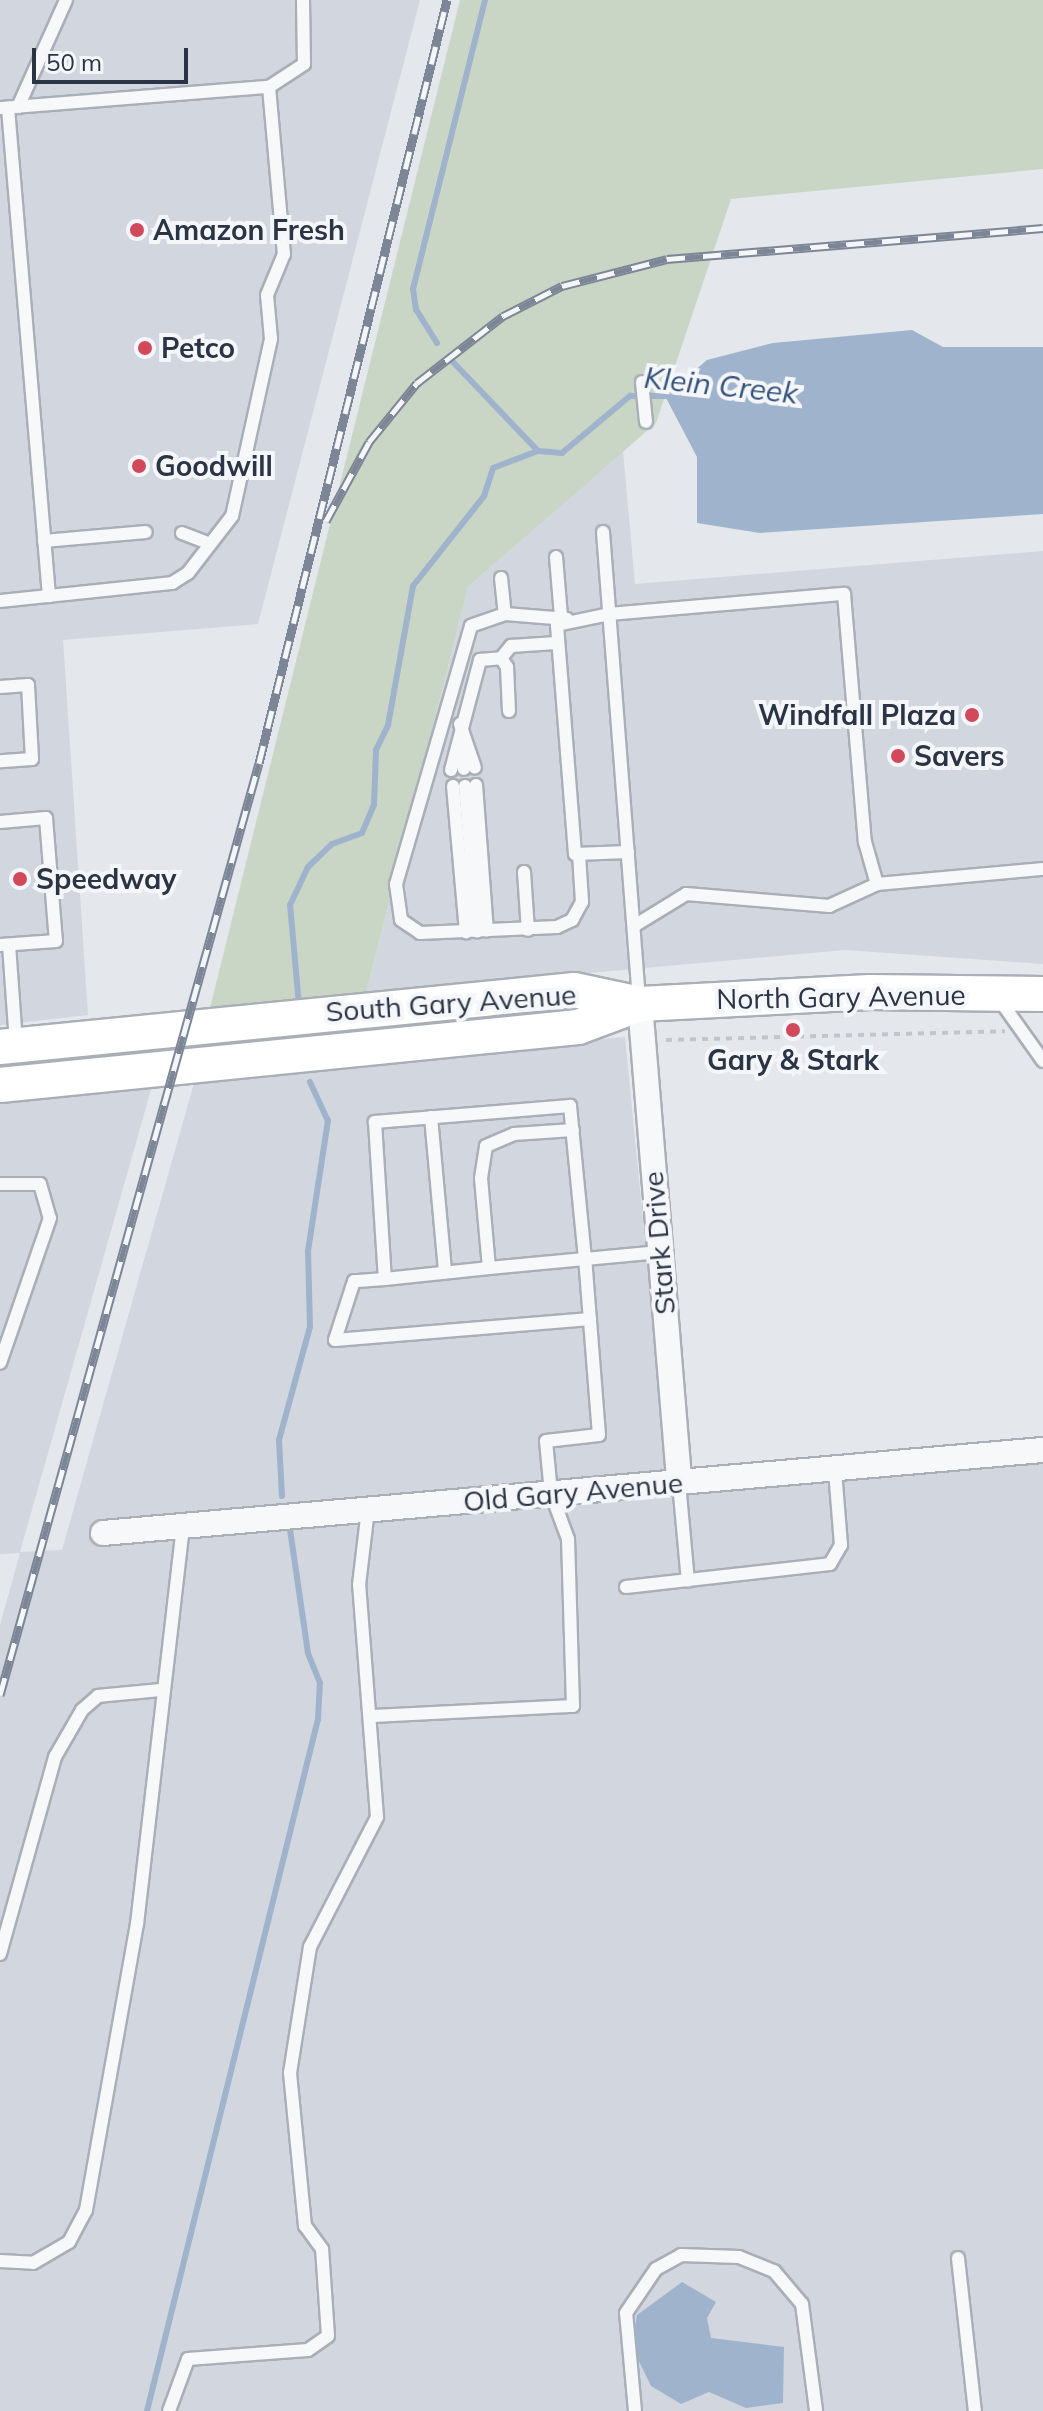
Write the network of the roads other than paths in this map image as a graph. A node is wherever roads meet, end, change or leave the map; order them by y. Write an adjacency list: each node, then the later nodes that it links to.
1 (66, 0): 4 (lane)
2 (303, 0): 3 (lane)
3 (269, 87): 4 (lane); 11 (lane)
4 (9, 108): 10 (lane)
5 (642, 382): 6 (lane)
6 (646, 422)
7 (146, 532): 10 (lane)
8 (603, 532): 17 (lane)
9 (182, 533): 11 (lane)
10 (44, 541): 14 (lane)
11 (210, 544): 14 (lane)
12 (556, 557): 18 (lane)
13 (501, 578): 16 (lane)
14 (49, 596): 15 (lane)
15 (0, 601)
16 (505, 614): 18 (lane); 33 (lane)
17 (609, 614): 18 (lane); 26 (lane); 30 (lane)
18 (564, 618): 19 (lane)
19 (556, 643): 20 (lane); 27 (lane)
20 (501, 658): 22 (lane); 24 (lane)
21 (0, 687): 23 (lane)
22 (509, 711)
23 (0, 761)
24 (463, 769)
25 (0, 822): 34 (lane)
26 (628, 852): 27 (lane); 31 (lane)
27 (577, 854): 32 (lane)
28 (1043, 869): 30 (lane)
29 (524, 872): 32 (lane)
30 (877, 884): 31 (lane)
31 (634, 926): 37 (lane)
32 (533, 929): 33 (lane)
33 (477, 931): 33 (lane)
34 (4, 945): 38 (lane)
35 (994, 994): 36 (street, North Gary Avenue); 37 (street, North Gary Avenue); 39 (lane)
36 (1043, 994)
37 (640, 1004): 38 (street, South Gary Avenue); 40 (street, South Gary Avenue); 44 (street, Stark Drive)
38 (8, 1046)
39 (1043, 1061)
40 (0, 1085)
41 (431, 1117): 42 (lane); 47 (lane); 48 (lane)
42 (573, 1130): 45 (lane); 46 (lane)
43 (0, 1184): 50 (lane)
44 (660, 1252): 45 (lane); 53 (street, Stark Drive)
45 (585, 1259): 46 (lane); 49 (lane)
46 (489, 1268): 47 (lane)
47 (445, 1272): 48 (lane)
48 (385, 1279): 49 (lane)
49 (590, 1319): 54 (lane)
50 (0, 1363)
51 (1043, 1450): 52 (street, Old Gary Avenue)
52 (835, 1470): 53 (street, Old Gary Avenue); 58 (lane)
53 (679, 1483): 54 (street, Old Gary Avenue); 58 (lane)
54 (551, 1493): 55 (street, Old Gary Avenue); 61 (lane)
55 (368, 1509): 56 (street, Old Gary Avenue); 61 (lane)
56 (183, 1526): 57 (street, Old Gary Avenue); 60 (lane)
57 (103, 1533)
58 (688, 1581): 59 (lane)
59 (626, 1587)
60 (160, 1690): 62 (lane); 64 (lane)
61 (374, 1716): 65 (lane)
62 (0, 1954)
63 (958, 2258): 68 (lane)
64 (0, 2261)
65 (169, 2411)
66 (635, 2411): 67 (lane)
67 (816, 2411)
68 (975, 2411)

